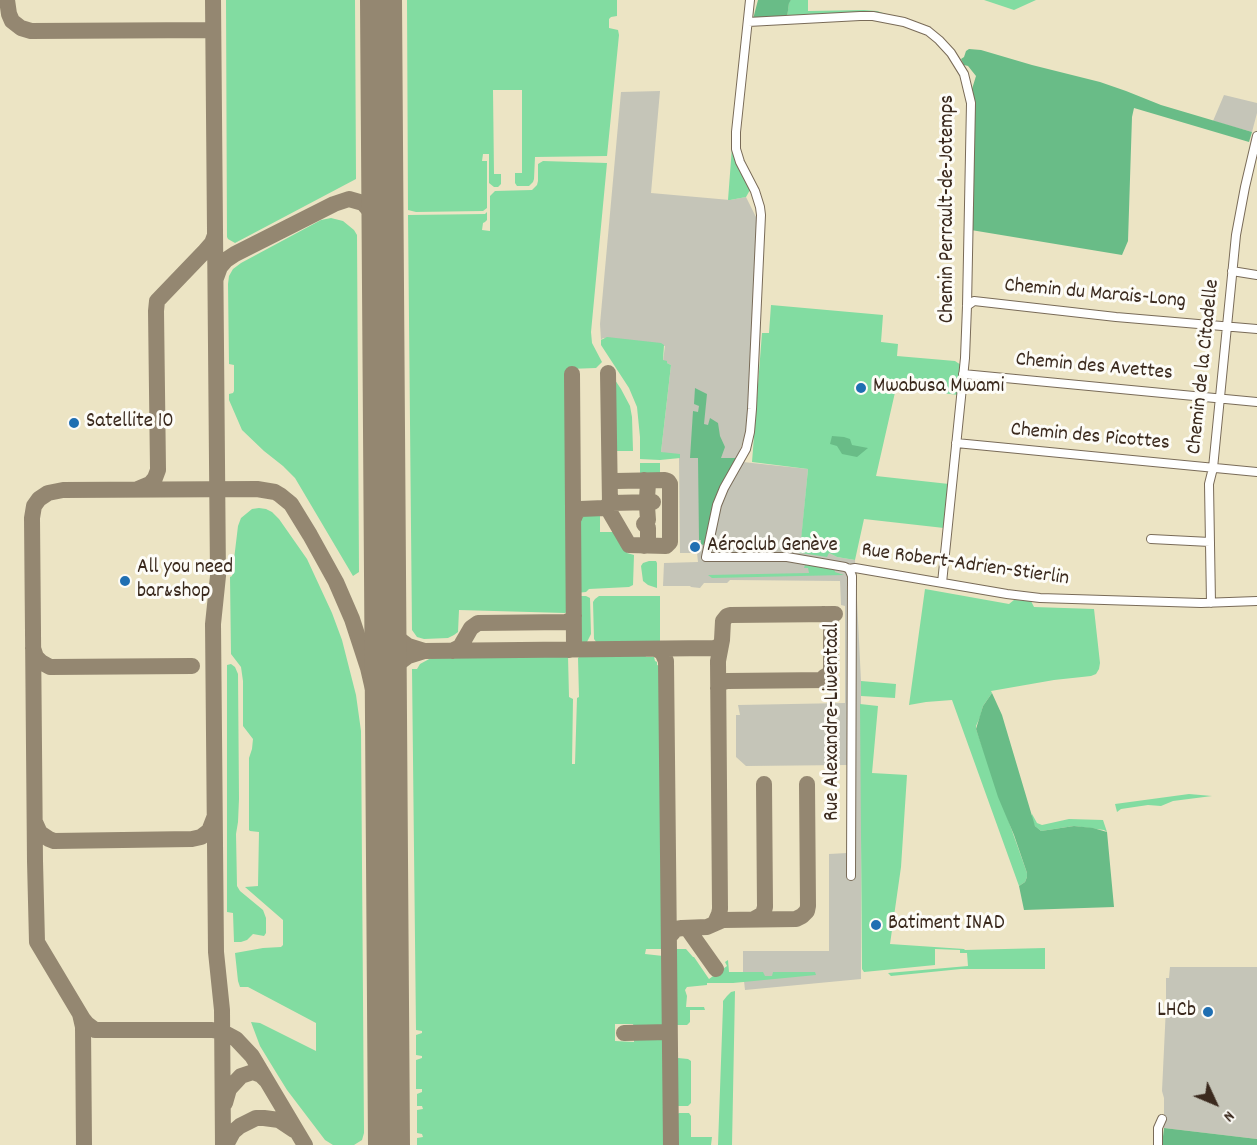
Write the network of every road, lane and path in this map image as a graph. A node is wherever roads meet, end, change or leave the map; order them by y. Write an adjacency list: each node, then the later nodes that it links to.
1 (750, 0): 2 (street)
2 (748, 22): 6 (street, Chemin Perrault-de-Jotemps); 17 (street, Rue Robert-Adrien-Stierlin)
3 (1257, 136): 4 (street, Chemin de la Citadelle)
4 (1232, 271): 5 (street); 7 (street, Chemin de la Citadelle)
5 (1257, 275)
6 (967, 306): 7 (street, Chemin du Marais-Long); 9 (street, Chemin Perrault-de-Jotemps)
7 (1227, 325): 8 (street, Chemin du Marais-Long); 10 (street, Chemin de la Citadelle)
8 (1257, 329)
9 (963, 374): 10 (street, Chemin des Avettes); 12 (street, Chemin Perrault-de-Jotemps)
10 (1220, 398): 11 (street, Chemin des Avettes); 13 (street, Chemin de la Citadelle)
11 (1257, 402)
12 (956, 443): 13 (street, Chemin des Picottes); 18 (street, Chemin Perrault-de-Jotemps)
13 (1213, 468): 14 (street, Chemin des Picottes); 16 (street, Chemin de la Citadelle)
14 (1257, 472)
15 (1151, 539): 16 (street)
16 (1210, 542): 20 (street, Chemin de la Citadelle)
17 (849, 569): 18 (street, Rue Robert-Adrien-Stierlin); 21 (street, Rue Alexandre-Liwentaal)
18 (942, 583): 20 (street, Rue Robert-Adrien-Stierlin)
19 (1257, 601): 20 (street, Rue Robert-Adrien-Stierlin)
20 (1212, 603)
21 (851, 876)
22 (1162, 1119): 23 (street)
23 (1158, 1145)

